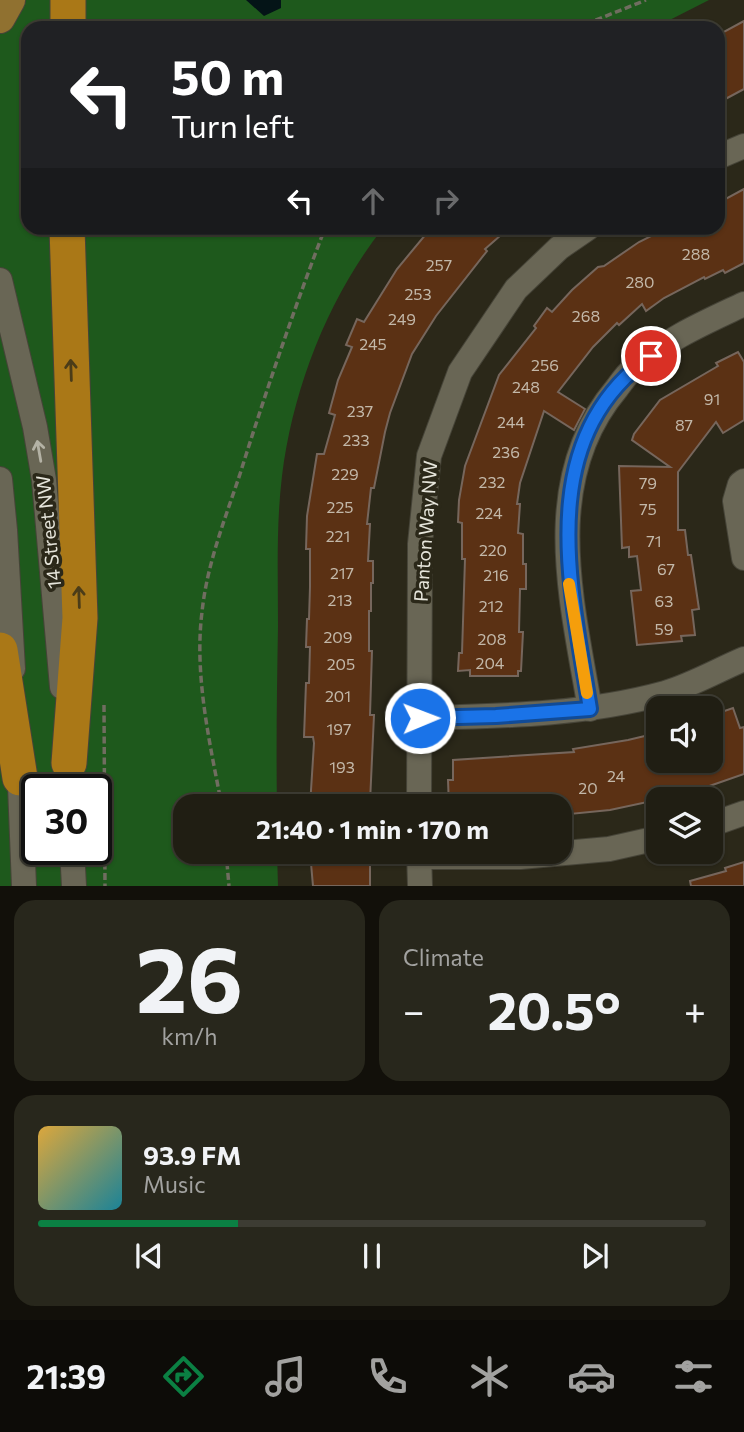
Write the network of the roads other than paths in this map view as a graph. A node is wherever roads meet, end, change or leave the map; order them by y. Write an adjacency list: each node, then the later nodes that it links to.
1 (10, 0): 3 (main road)
2 (68, 0): 4 (highway)
3 (0, 18)
4 (68, 21)
5 (744, 146): 6 (street)
6 (725, 154)
7 (67, 235): 18 (highway, one-way to 7)
8 (577, 235): 17 (street, Panton Way NW)
9 (0, 280): 19 (street, 14 Street NW, one-way to 9)
10 (744, 304): 16 (street)
11 (0, 479): 20 (street)
12 (744, 481): 13 (street)
13 (744, 558)
14 (0, 650): 20 (highway)
15 (744, 659): 16 (street)
16 (590, 709): 17 (street)
17 (420, 718): 21 (street, Panton Way NW)
18 (69, 774)
19 (69, 774)
20 (20, 778): 28 (street)
21 (419, 794)
22 (744, 813): 23 (street)
23 (723, 820)
24 (646, 841): 25 (street)
25 (572, 853)
26 (419, 864): 30 (street)
27 (73, 865): 29 (street)
28 (24, 886)
29 (74, 886)
30 (420, 886)

